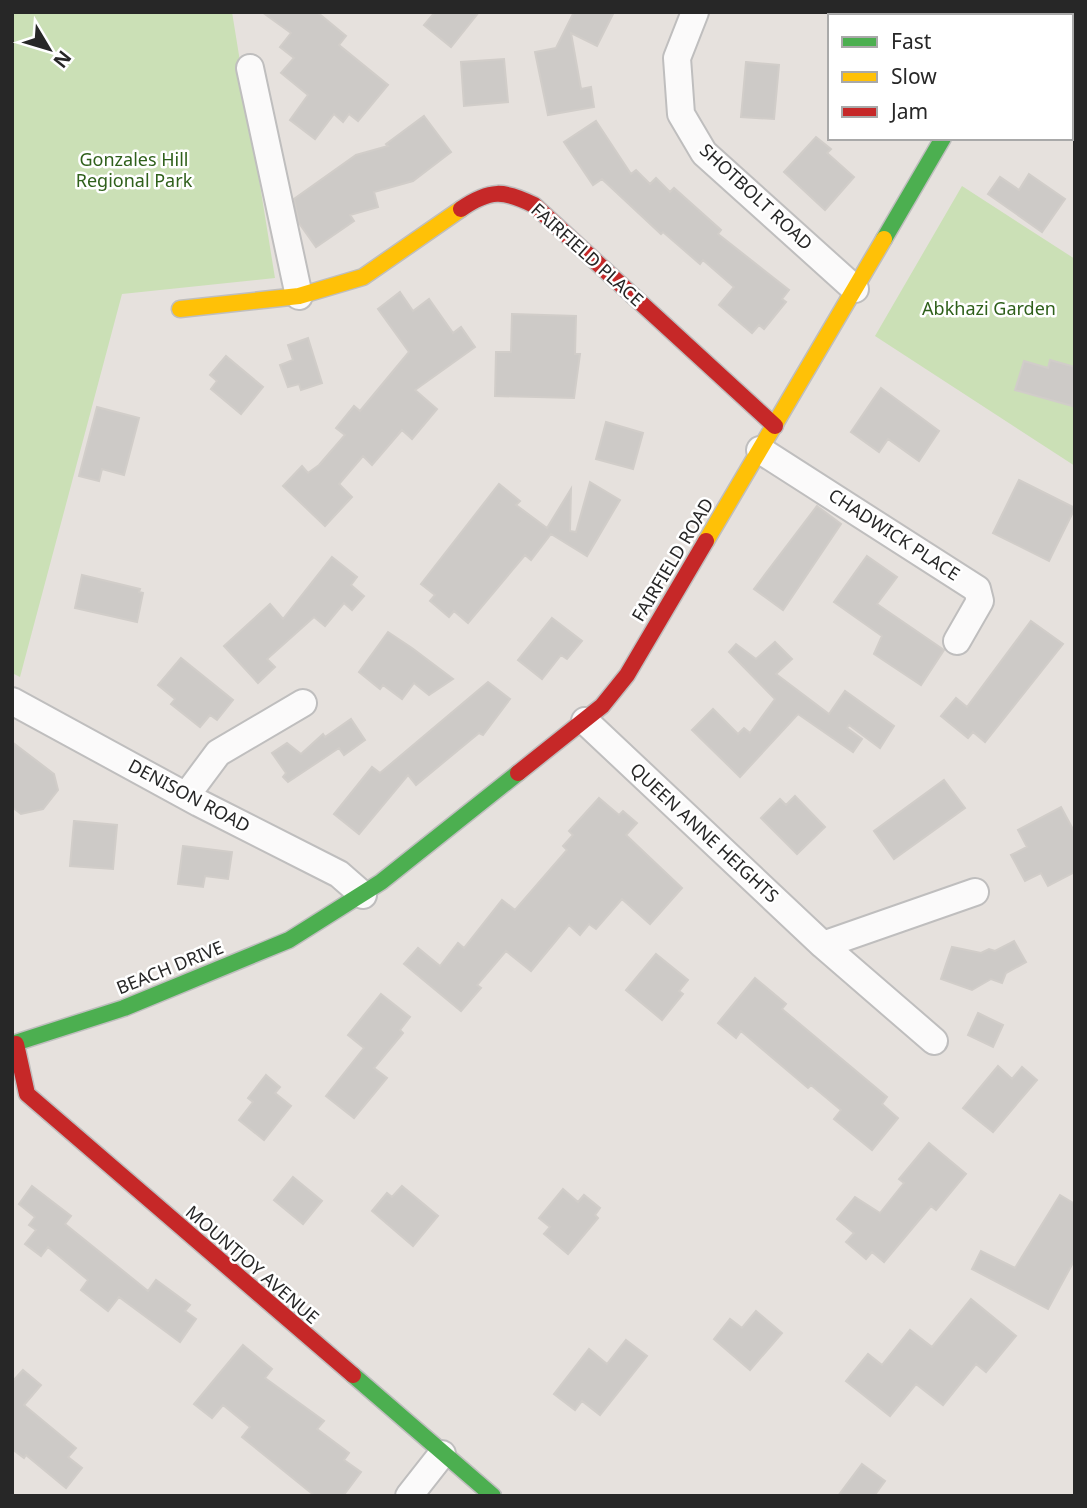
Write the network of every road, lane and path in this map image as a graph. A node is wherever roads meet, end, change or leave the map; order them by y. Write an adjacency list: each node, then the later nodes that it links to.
1 (695, 12): 4 (street, SHOTBOLT ROAD)
2 (250, 68): 5 (street)
3 (942, 140): 4 (street, FAIRFIELD ROAD)
4 (855, 289): 7 (street, FAIRFIELD ROAD)
5 (299, 296): 6 (street, FAIRFIELD PLACE); 7 (street, FAIRFIELD PLACE)
6 (180, 309)
7 (775, 426): 8 (street, FAIRFIELD ROAD)
8 (760, 450): 9 (street, CHADWICK PLACE); 12 (street, FAIRFIELD ROAD)
9 (957, 641)
10 (12, 701): 13 (street, DENISON ROAD)
11 (303, 702): 13 (street)
12 (586, 721): 15 (street, FAIRFIELD ROAD); 17 (street, QUEEN ANNE HEIGHTS)
13 (187, 796): 15 (street, DENISON ROAD)
14 (975, 892): 17 (street)
15 (363, 895): 16 (street, FAIRFIELD ROAD)
16 (335, 912): 19 (street, BEACH DRIVE)
17 (823, 945): 18 (street, QUEEN ANNE HEIGHTS)
18 (934, 1041)
19 (14, 1044): 20 (street, MOUNTJOY AVENUE)
20 (442, 1454): 21 (street); 22 (street, MOUNTJOY AVENUE)
21 (409, 1496)
22 (493, 1496)

